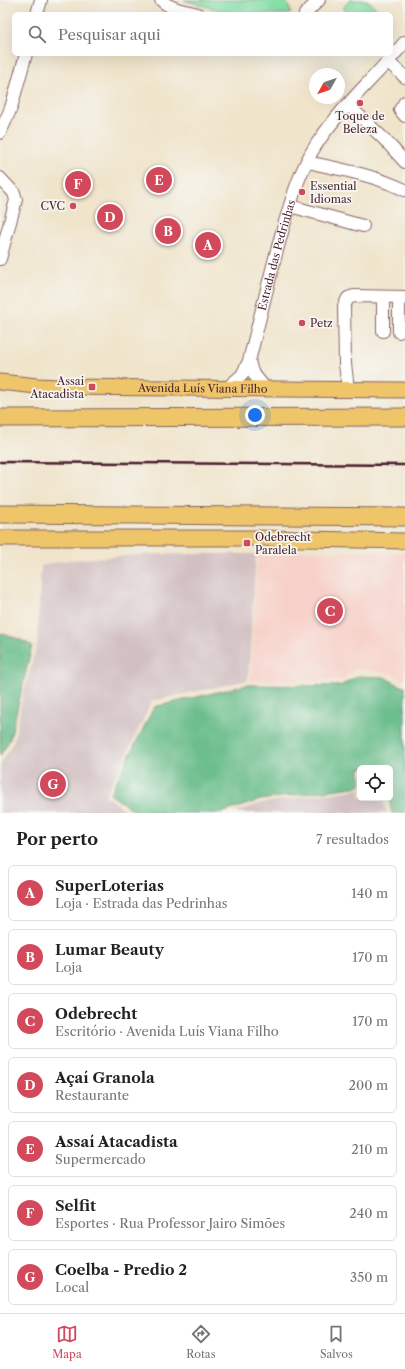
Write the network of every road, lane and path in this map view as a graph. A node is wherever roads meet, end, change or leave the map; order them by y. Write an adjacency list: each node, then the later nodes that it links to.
1 (41, 0): 4 (street)
2 (161, 0): 5 (street)
3 (319, 0): 6 (street)
4 (38, 12)
5 (191, 12)
6 (307, 12)
7 (405, 42): 9 (street, Estrada das Pedrinhas)
8 (25, 56): 14 (street)
9 (388, 62): 10 (street); 12 (street, Estrada das Pedrinhas)
10 (405, 77)
11 (405, 102): 13 (street)
12 (348, 104): 15 (street, Estrada das Pedrinhas); 16 (street)
13 (405, 116)
14 (0, 133)
15 (307, 162): 18 (street); 19 (street, Estrada das Pedrinhas)
16 (405, 162)
17 (0, 178): 21 (street)
18 (405, 190)
19 (290, 206): 20 (street); 26 (street, Estrada das Pedrinhas)
20 (363, 226)
21 (0, 259)
22 (383, 297): 23 (street); 24 (street); 30 (street)
23 (402, 297): 25 (street)
24 (382, 331)
25 (399, 332)
26 (249, 361): 28 (street, Estrada das Pedrinhas); 29 (street)
27 (0, 382): 28 (main road, Avenida Luís Viana Filho)
28 (227, 388): 29 (main road, Avenida Luís Viana Filho)
29 (265, 388): 30 (main road, Avenida Luís Viana Filho)
30 (348, 390): 31 (main road, Avenida Luís Viana Filho)
31 (405, 390)
32 (405, 417): 33 (highway)
33 (0, 418)
34 (0, 514): 35 (highway)
35 (405, 517)
36 (0, 538): 37 (main road)
37 (405, 541)

